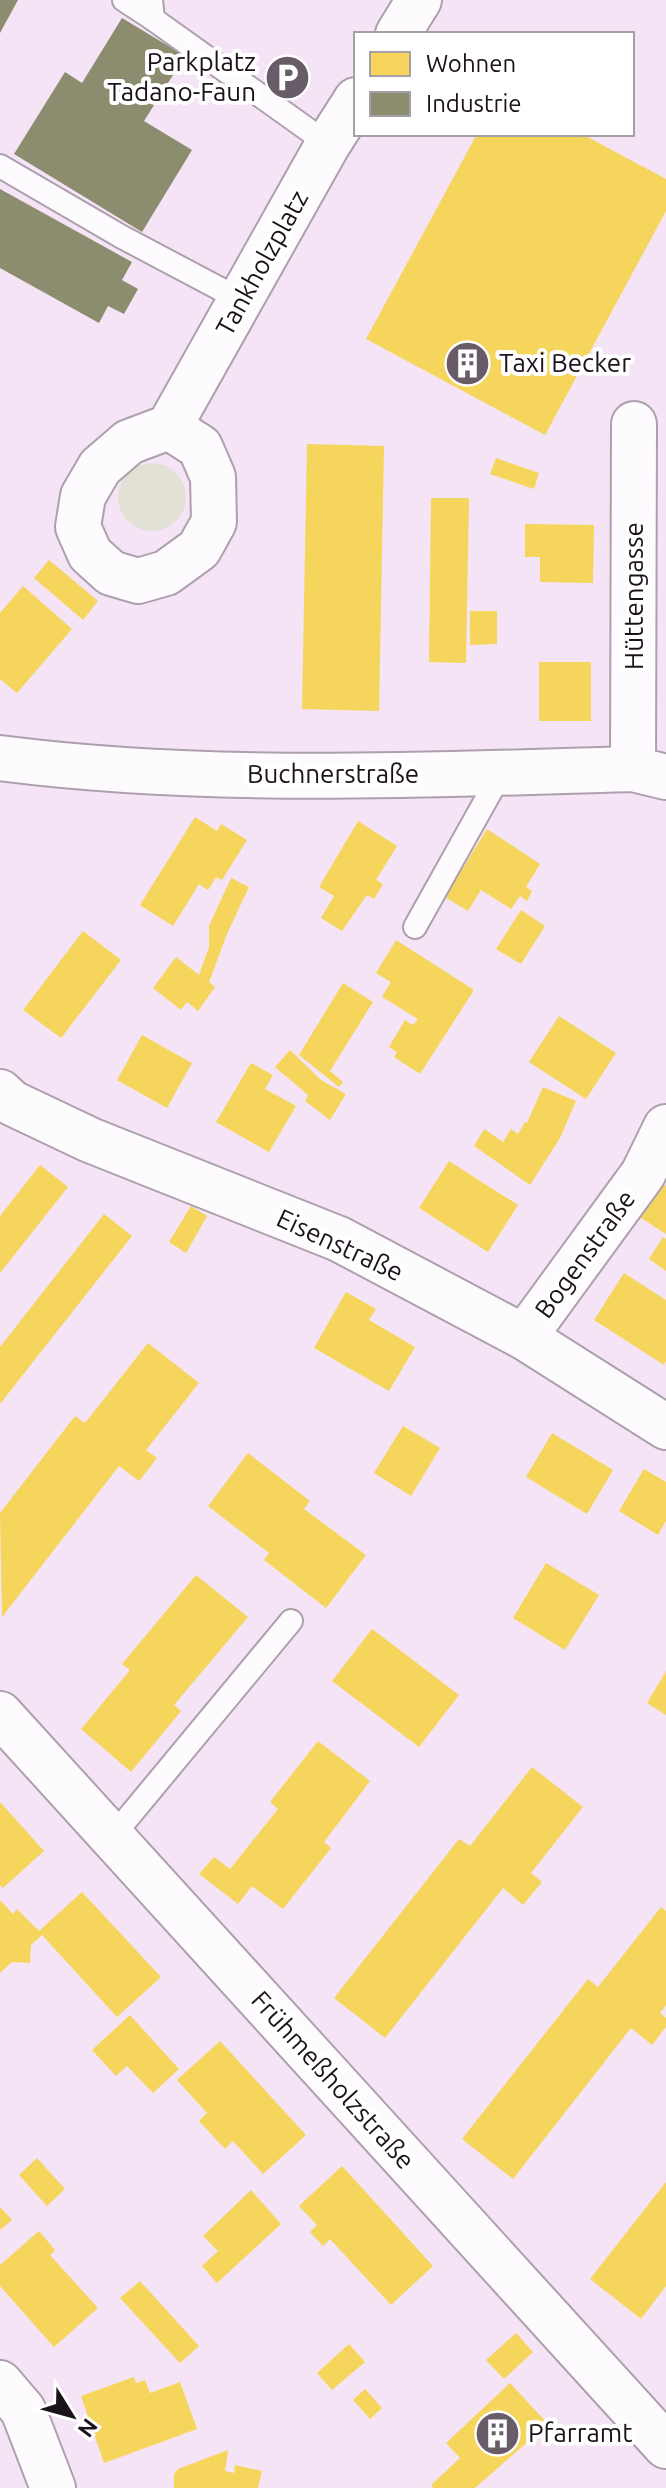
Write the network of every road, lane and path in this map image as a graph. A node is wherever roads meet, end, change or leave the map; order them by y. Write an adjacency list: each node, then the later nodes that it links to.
1 (124, 0): 3 (lane)
2 (419, 0): 4 (street)
3 (152, 9): 6 (lane)
4 (399, 32)
5 (354, 103): 6 (street, Tankholzplatz)
6 (328, 144): 8 (street, Tankholzplatz)
7 (0, 166): 8 (lane)
8 (241, 300): 10 (street, Tankholzplatz)
9 (634, 424): 13 (street, Hüttengasse)
10 (169, 427)
11 (0, 758): 12 (street, Buchnerstraße)
12 (501, 773): 13 (street, Buchnerstraße); 14 (lane)
13 (650, 773)
14 (415, 927)
15 (4, 1105): 17 (street, Eisenstraße)
16 (666, 1127): 17 (street, Bogenstraße)
17 (524, 1337): 18 (street, Eisenstraße)
18 (666, 1427)
19 (291, 1621): 21 (lane)
20 (0, 1714): 21 (street, Frühmeßholzstraße)
21 (112, 1837): 23 (street, Frühmeßholzstraße)
22 (0, 2383): 24 (street)
23 (666, 2446)
24 (53, 2488)

